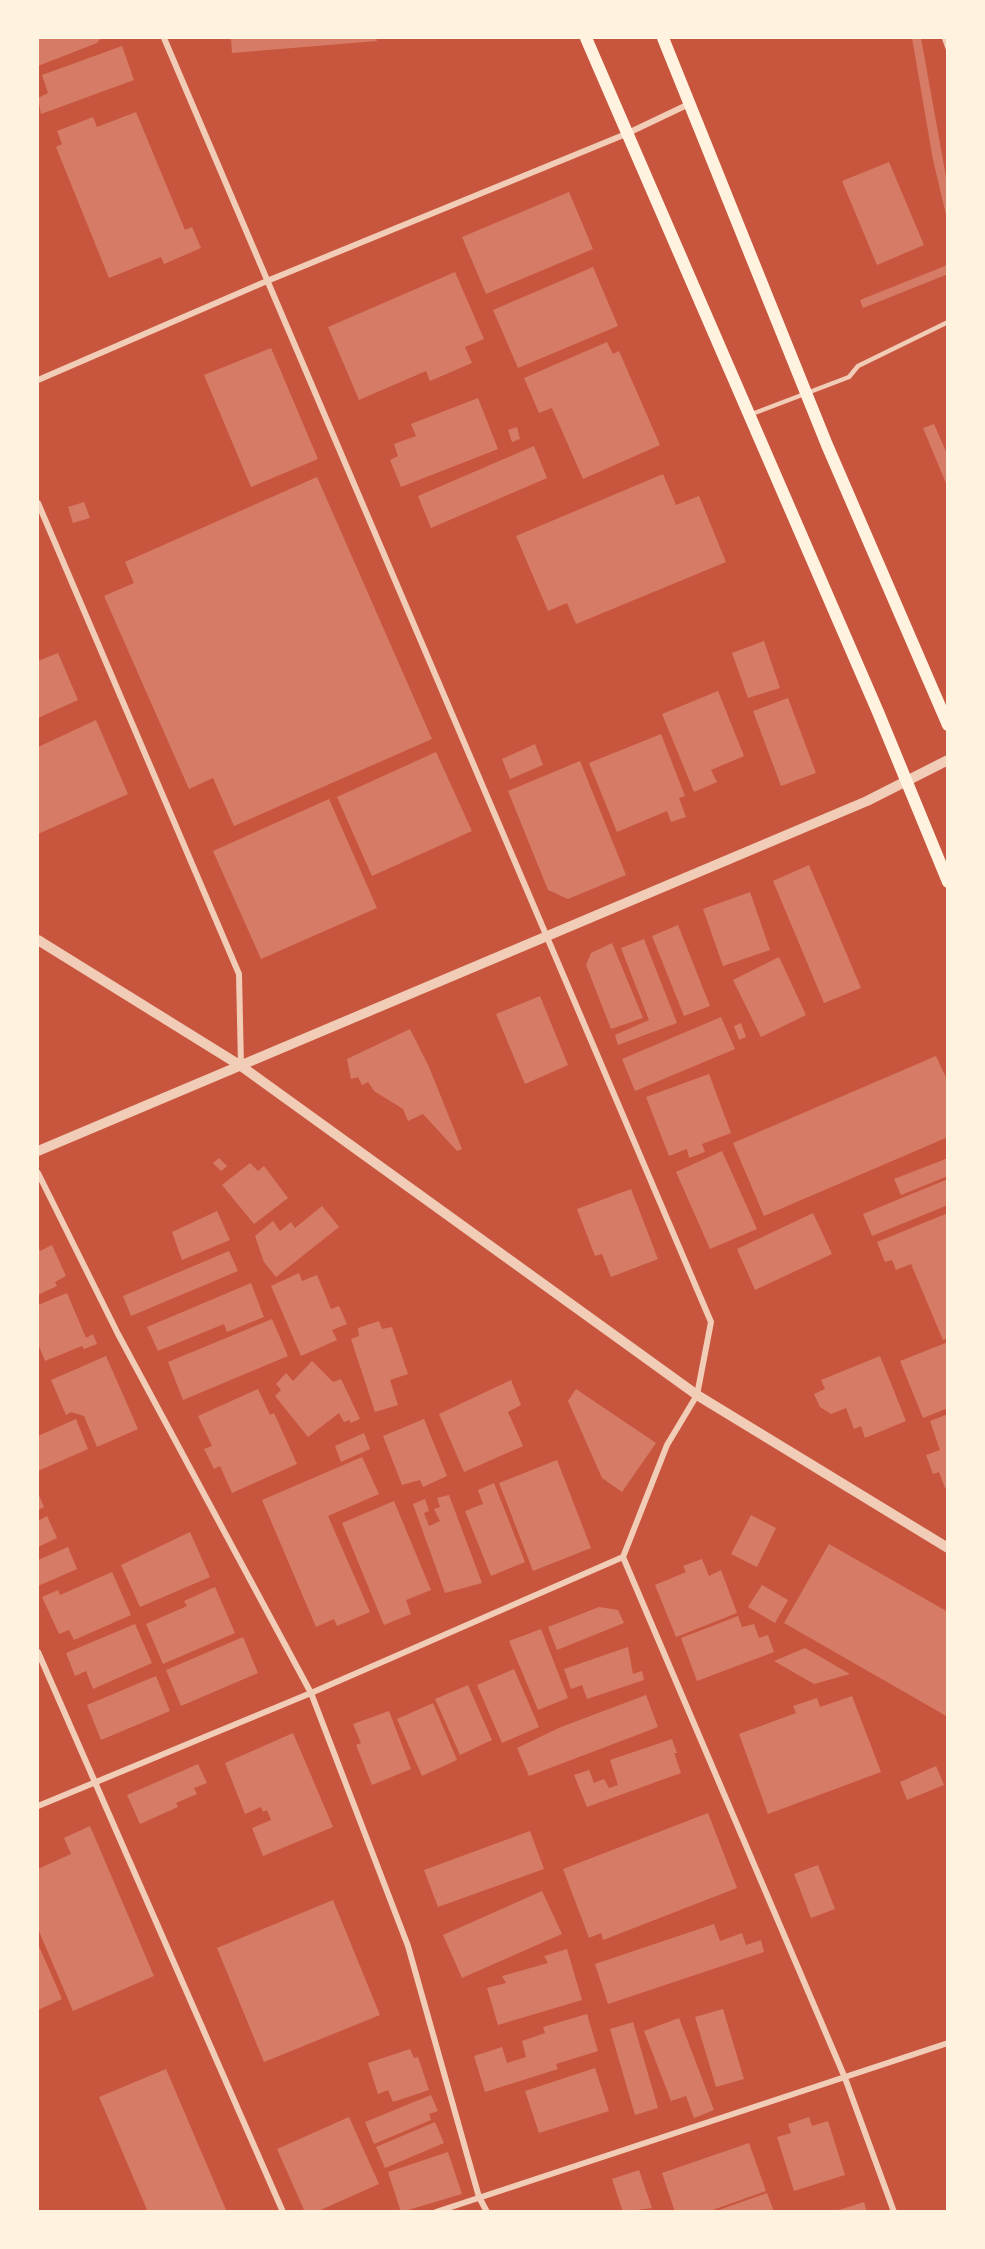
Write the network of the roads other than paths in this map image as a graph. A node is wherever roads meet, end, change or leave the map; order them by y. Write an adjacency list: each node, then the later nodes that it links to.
1 (164, 38): 8 (street)
2 (586, 38): 7 (main road)
3 (663, 38): 6 (main road)
4 (944, 38): 5 (lane)
5 (948, 50)
6 (690, 103): 7 (street); 11 (main road)
7 (626, 134): 8 (street); 12 (main road)
8 (267, 281): 10 (street); 18 (street)
9 (948, 322): 11 (lane)
10 (38, 380)
11 (806, 391): 12 (lane); 14 (main road)
12 (749, 415): 16 (main road)
13 (38, 503): 20 (street)
14 (948, 725)
15 (948, 760): 16 (street)
16 (905, 783): 17 (main road); 18 (street)
17 (948, 882)
18 (548, 935): 20 (street); 23 (street)
19 (38, 940): 20 (street)
20 (241, 1066): 21 (street); 23 (street)
21 (38, 1151)
22 (38, 1173): 27 (street)
23 (697, 1395): 24 (street); 25 (street)
24 (948, 1548)
25 (623, 1557): 27 (street); 31 (street)
26 (38, 1652): 28 (street)
27 (311, 1693): 28 (street); 32 (street)
28 (95, 1782): 29 (street); 33 (street)
29 (38, 1806)
30 (948, 2043): 31 (street)
31 (845, 2078): 32 (street); 36 (street)
32 (479, 2198): 34 (street); 35 (street)
33 (283, 2211)
34 (436, 2211)
35 (487, 2211)
36 (894, 2211)

